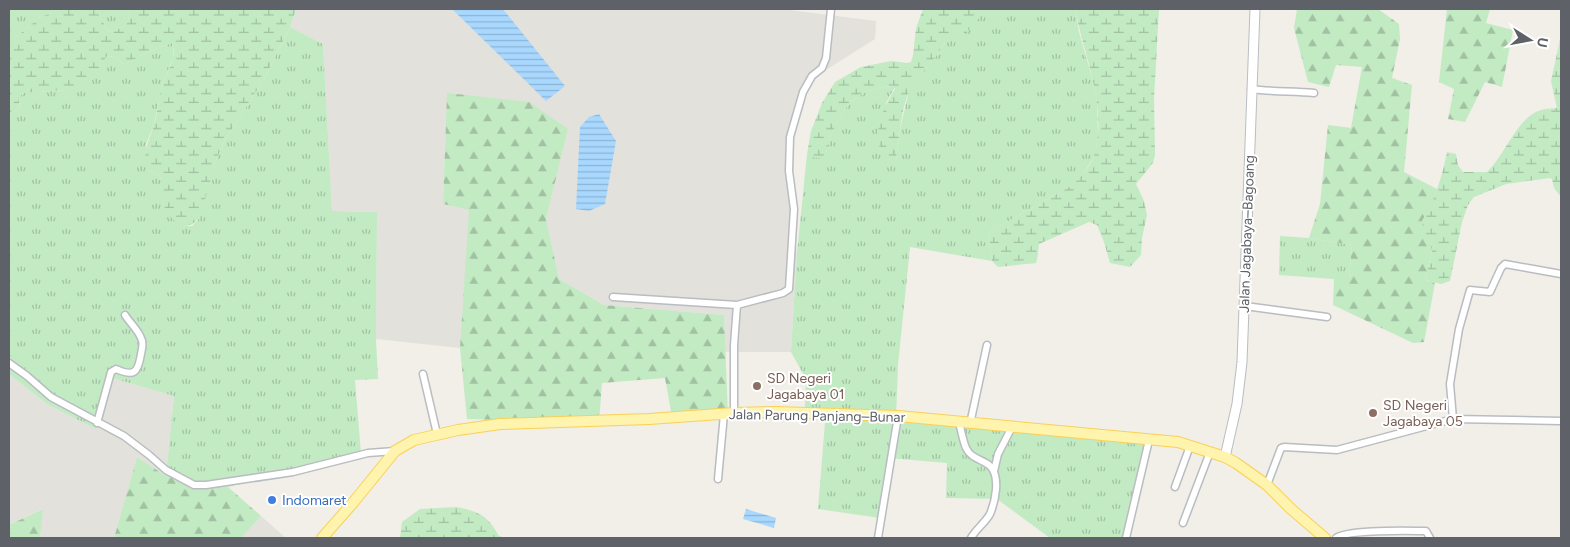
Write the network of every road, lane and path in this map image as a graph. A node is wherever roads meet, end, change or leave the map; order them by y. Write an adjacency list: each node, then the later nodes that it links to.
1 (831, 9): 7 (street)
2 (1255, 9): 3 (street, Jalan Jagabaya–Bagoang)
3 (1251, 90): 4 (street); 8 (street, Jalan Jagabaya–Bagoang)
4 (1314, 93)
5 (1561, 274): 16 (street)
6 (614, 297): 7 (street)
7 (737, 305): 14 (street)
8 (1245, 306): 10 (street); 27 (street, Jalan Jagabaya–Bagoang)
9 (125, 315): 19 (street)
10 (1327, 317)
11 (988, 344): 20 (street)
12 (9, 363): 19 (street)
13 (423, 374): 22 (street)
14 (729, 413): 15 (main road, Jalan Parung Panjang–Bunar); 22 (main road, Jalan Parung Panjang–Bunar); 29 (street)
15 (898, 416): 18 (main road, Jalan Parung Panjang–Bunar); 34 (street)
16 (1453, 419): 17 (street); 30 (street)
17 (1561, 421)
18 (959, 422): 20 (main road, Jalan Parung Panjang–Bunar); 28 (street)
19 (97, 423): 25 (street)
20 (970, 424): 21 (main road, Jalan Parung Panjang–Bunar)
21 (1012, 427): 23 (main road, Jalan Parung Panjang–Bunar); 28 (street)
22 (437, 434): 25 (main road, Jalan Parung Panjang–Bunar)
23 (1149, 440): 24 (main road, Jalan Parung Panjang–Bunar); 36 (street)
24 (1190, 446): 26 (main road, Jalan Parung Panjang–Bunar); 31 (street)
25 (395, 452): 33 (main road, Jalan Parung Panjang–Bunar)
26 (1210, 452): 27 (main road, Jalan Parung Panjang–Bunar); 32 (street)
27 (1225, 457): 30 (main road, Jalan Parung Panjang–Bunar)
28 (994, 471): 35 (street)
29 (718, 479)
30 (1267, 485): 37 (main road, Jalan Parung Panjang–Bunar)
31 (1175, 487)
32 (1183, 523)
33 (322, 538)
34 (878, 538)
35 (971, 538)
36 (1126, 538)
37 (1325, 538)
38 (1336, 538): 39 (street)
39 (1430, 538)

